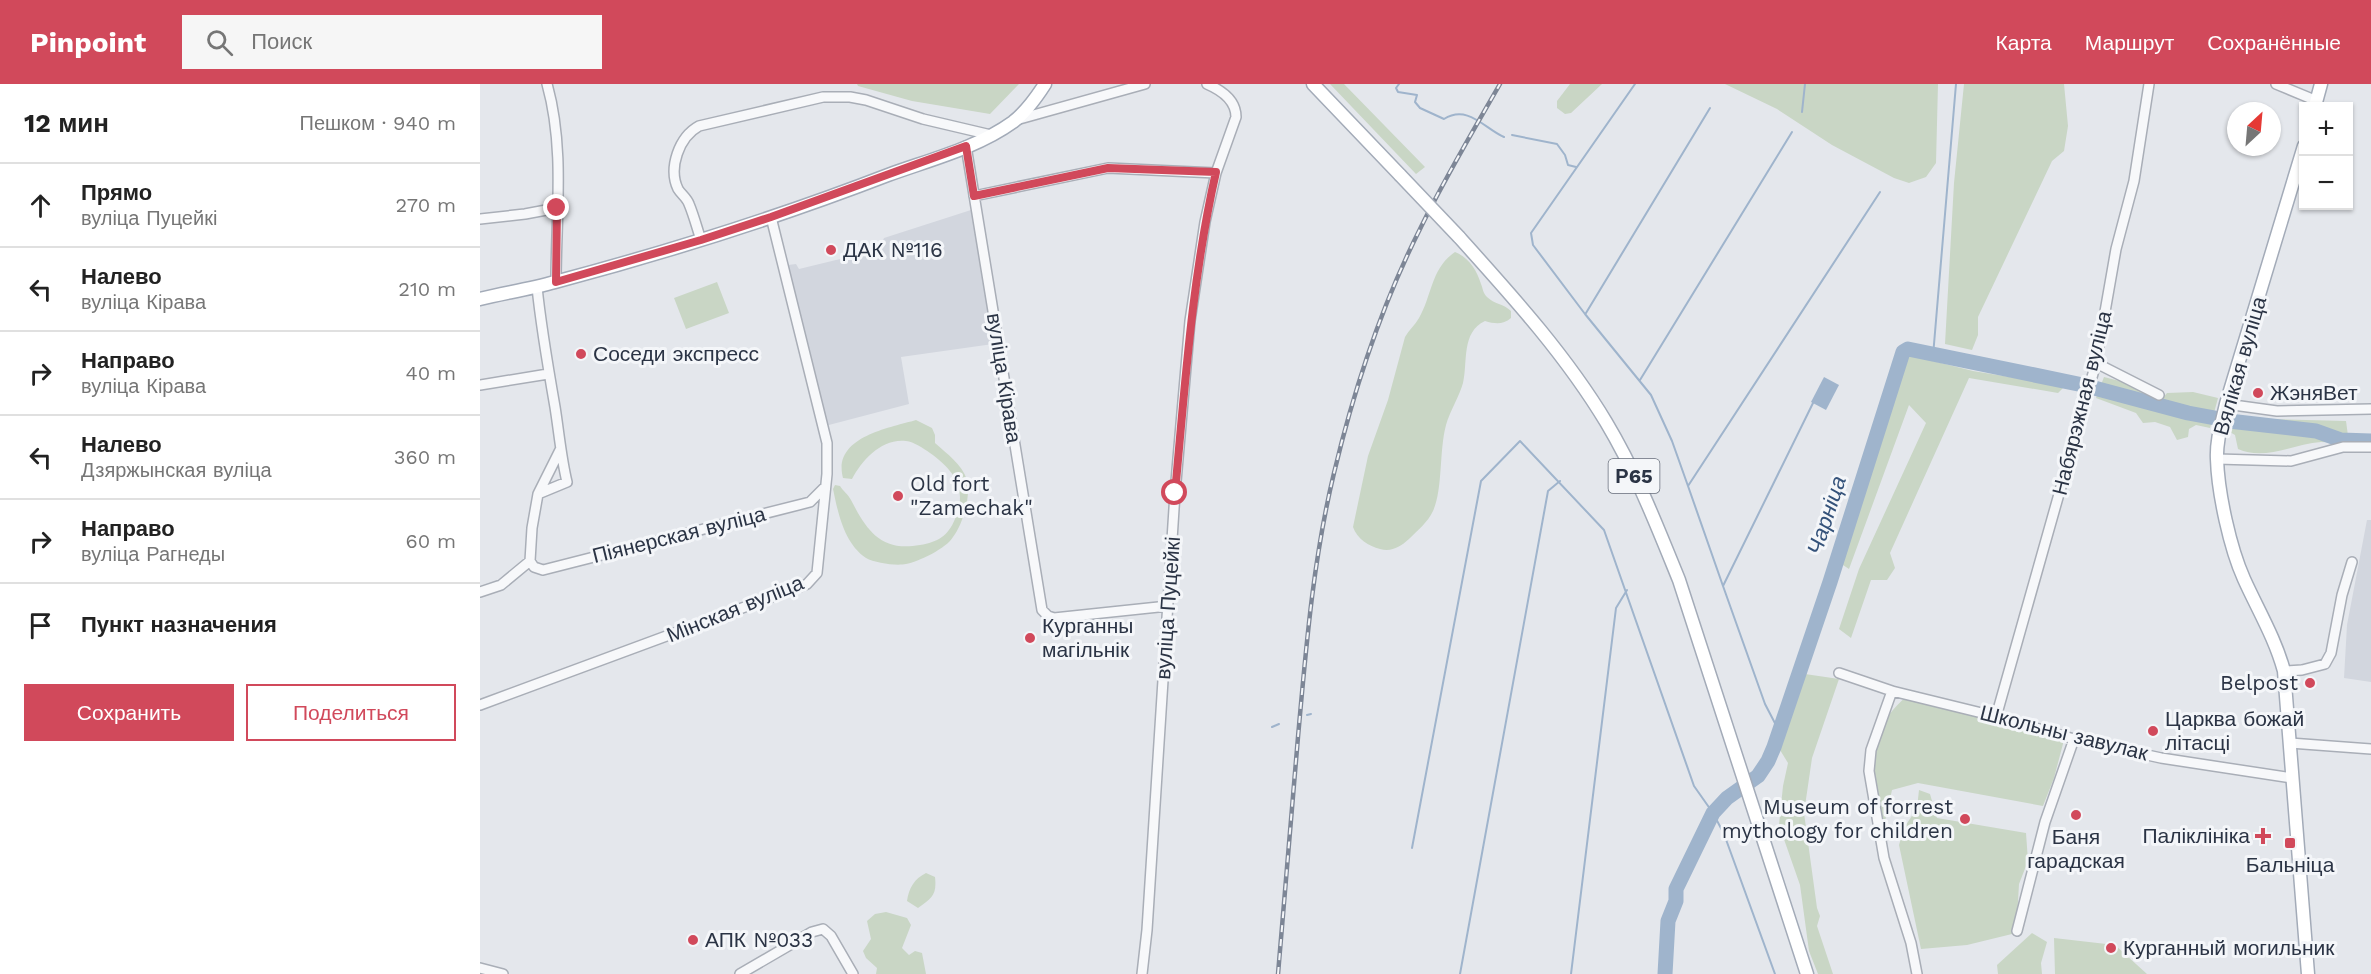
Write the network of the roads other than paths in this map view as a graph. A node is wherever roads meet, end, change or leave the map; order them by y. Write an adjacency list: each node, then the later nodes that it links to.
1 (547, 84): 17 (street)
2 (1045, 84): 11 (main road)
3 (1145, 84): 11 (street)
4 (1207, 84): 15 (street, вуліца Пуцейкі)
5 (1313, 84): 54 (main road, Р65, bridge)
6 (2149, 84): 24 (street, Набярэжная вуліца)
7 (2276, 84): 9 (street)
8 (2321, 84): 10 (main road)
9 (2312, 102)
10 (2316, 102)
11 (1014, 121): 12 (main road)
12 (991, 135): 13 (main road); 20 (street)
13 (966, 146): 16 (street, вуліца Кірава); 18 (main road)
14 (2301, 156): 28 (main road, Вялікая вуліца)
15 (1216, 172): 16 (street); 38 (street, вуліца Пуцейкі)
16 (974, 196): 38 (street, вуліца Кірава)
17 (557, 208): 19 (street); 21 (street)
18 (771, 217): 20 (main road); 33 (street, Мінская вуліца)
19 (480, 219)
20 (701, 240): 21 (main road)
21 (556, 282): 22 (main road)
22 (537, 287): 23 (main road); 25 (street)
23 (480, 299)
24 (2096, 363): 27 (street); 43 (street, Набярэжная вуліца)
25 (548, 374): 26 (street); 31 (street)
26 (480, 385)
27 (2159, 395)
28 (2226, 405): 29 (street); 32 (main road, Вялікая вуліца)
29 (2371, 410)
30 (2371, 447): 32 (street)
31 (560, 450): 34 (street); 34 (street)
32 (2217, 459): 39 (main road, Вялікая вуліца)
33 (825, 487): 35 (street, Піянерская вуліца); 42 (street, Мінская вуліца)
34 (538, 494): 35 (street)
35 (530, 561): 37 (street)
36 (2352, 562): 39 (street)
37 (480, 592)
38 (1168, 606): 53 (street, вуліца Пуцейкі)
39 (2284, 671): 45 (main road, Вялікая вуліца)
40 (1839, 673): 41 (street, Школьны завулак)
41 (1892, 691): 43 (street, Школьны завулак); 55 (street)
42 (480, 705)
43 (1996, 717): 44 (street, Школьны завулак)
44 (2074, 739): 47 (street, Школьны завулак); 48 (street)
45 (2290, 743): 46 (street); 47 (main road, Вялікая вуліца)
46 (2371, 749)
47 (2292, 778): 56 (main road, Вялікая вуліца)
48 (2018, 931)
49 (480, 968): 50 (street)
50 (501, 974)
51 (740, 974): 52 (street)
52 (853, 974)
53 (1139, 974)
54 (1806, 974)
55 (1917, 974)
56 (2308, 974)

